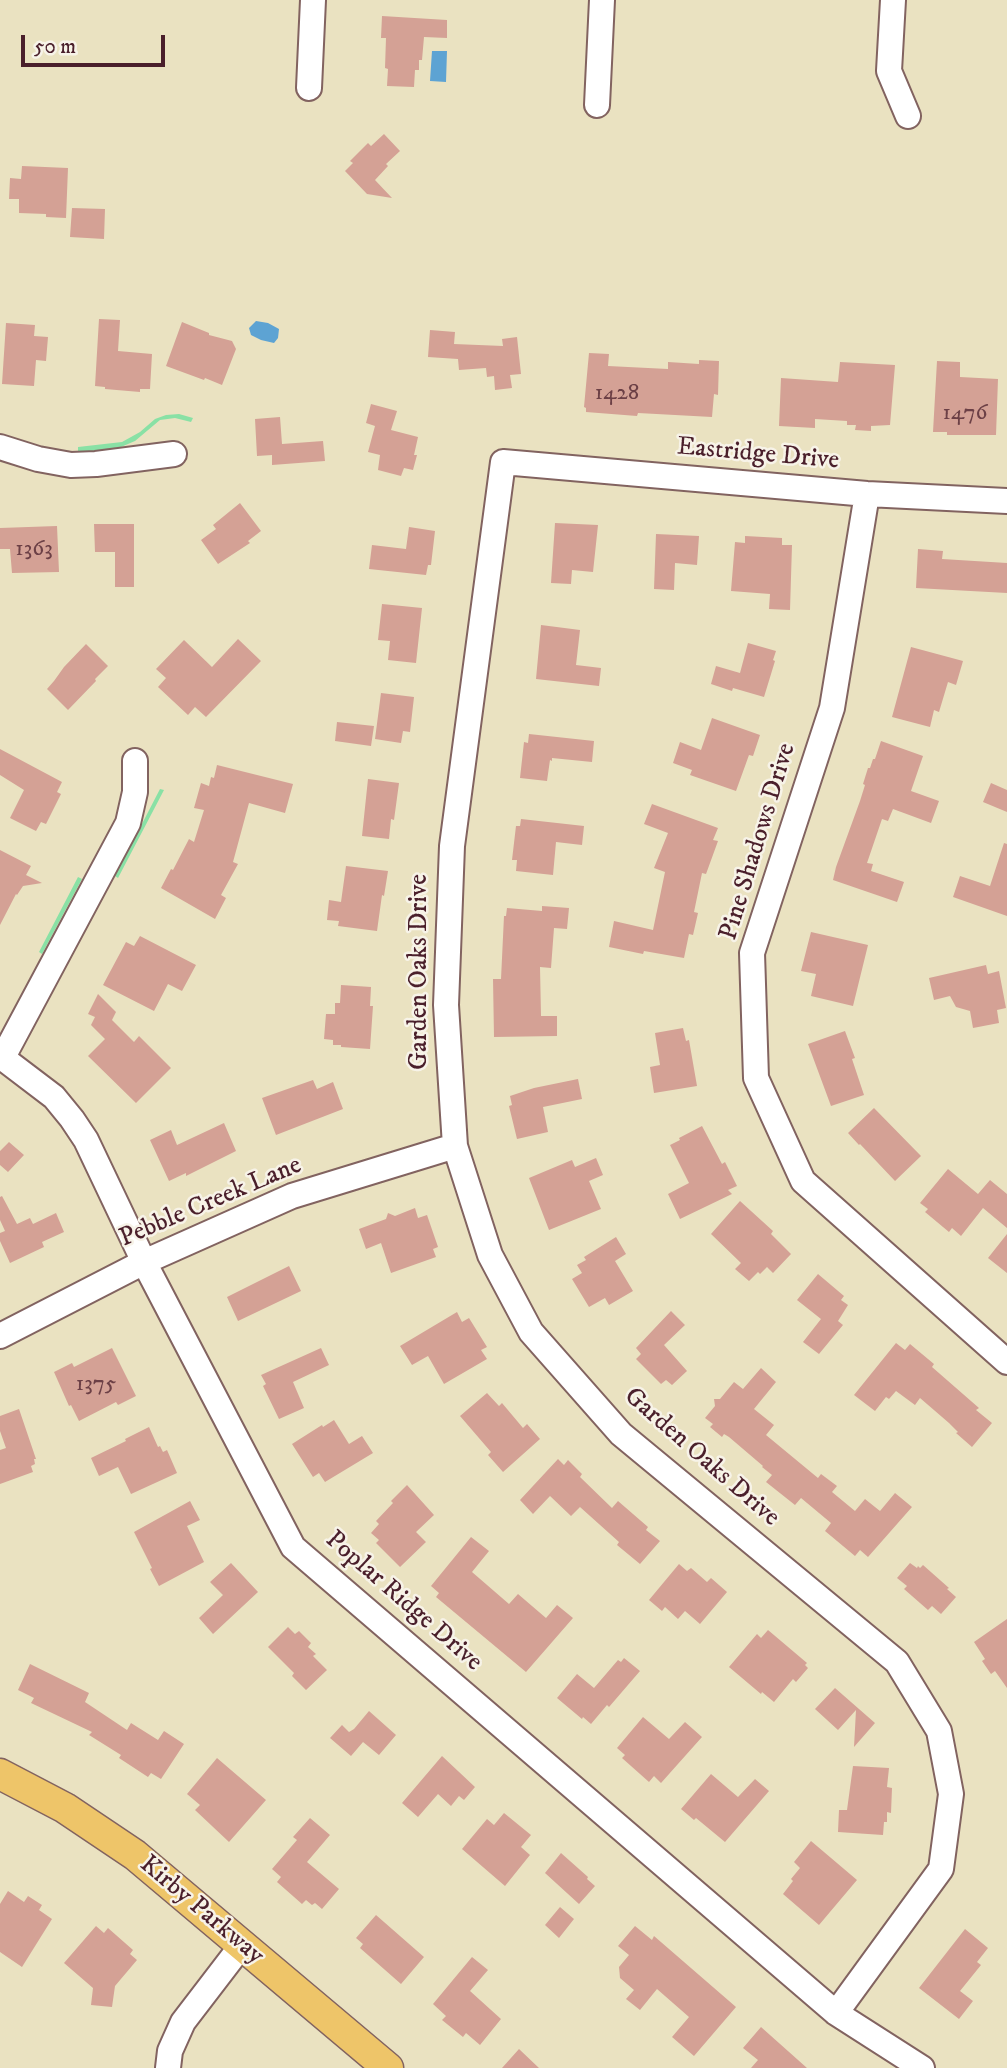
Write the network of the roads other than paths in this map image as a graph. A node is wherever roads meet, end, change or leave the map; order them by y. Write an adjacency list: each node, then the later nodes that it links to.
1 (313, 0): 4 (street)
2 (602, 0): 5 (street)
3 (893, 0): 6 (street)
4 (309, 88)
5 (597, 105)
6 (908, 116)
7 (0, 447): 8 (street)
8 (174, 454)
9 (503, 462): 10 (street, Eastridge Drive); 14 (street, Garden Oaks Drive)
10 (867, 494): 11 (street, Eastridge Drive); 17 (street, Pine Shadows Drive)
11 (1007, 501)
12 (135, 761): 13 (street)
13 (1, 1057): 15 (street, Poplar Ridge Drive)
14 (455, 1146): 15 (street, Pebble Creek Lane); 20 (street, Garden Oaks Drive)
15 (144, 1262): 16 (street, Pebble Creek Lane); 20 (street, Poplar Ridge Drive)
16 (0, 1336)
17 (1007, 1362)
18 (0, 1774): 19 (main road, Kirby Parkway)
19 (242, 1945): 21 (street); 22 (main road, Kirby Parkway)
20 (836, 2013): 23 (street, Poplar Ridge Drive)
21 (168, 2068)
22 (388, 2068)
23 (922, 2068)

